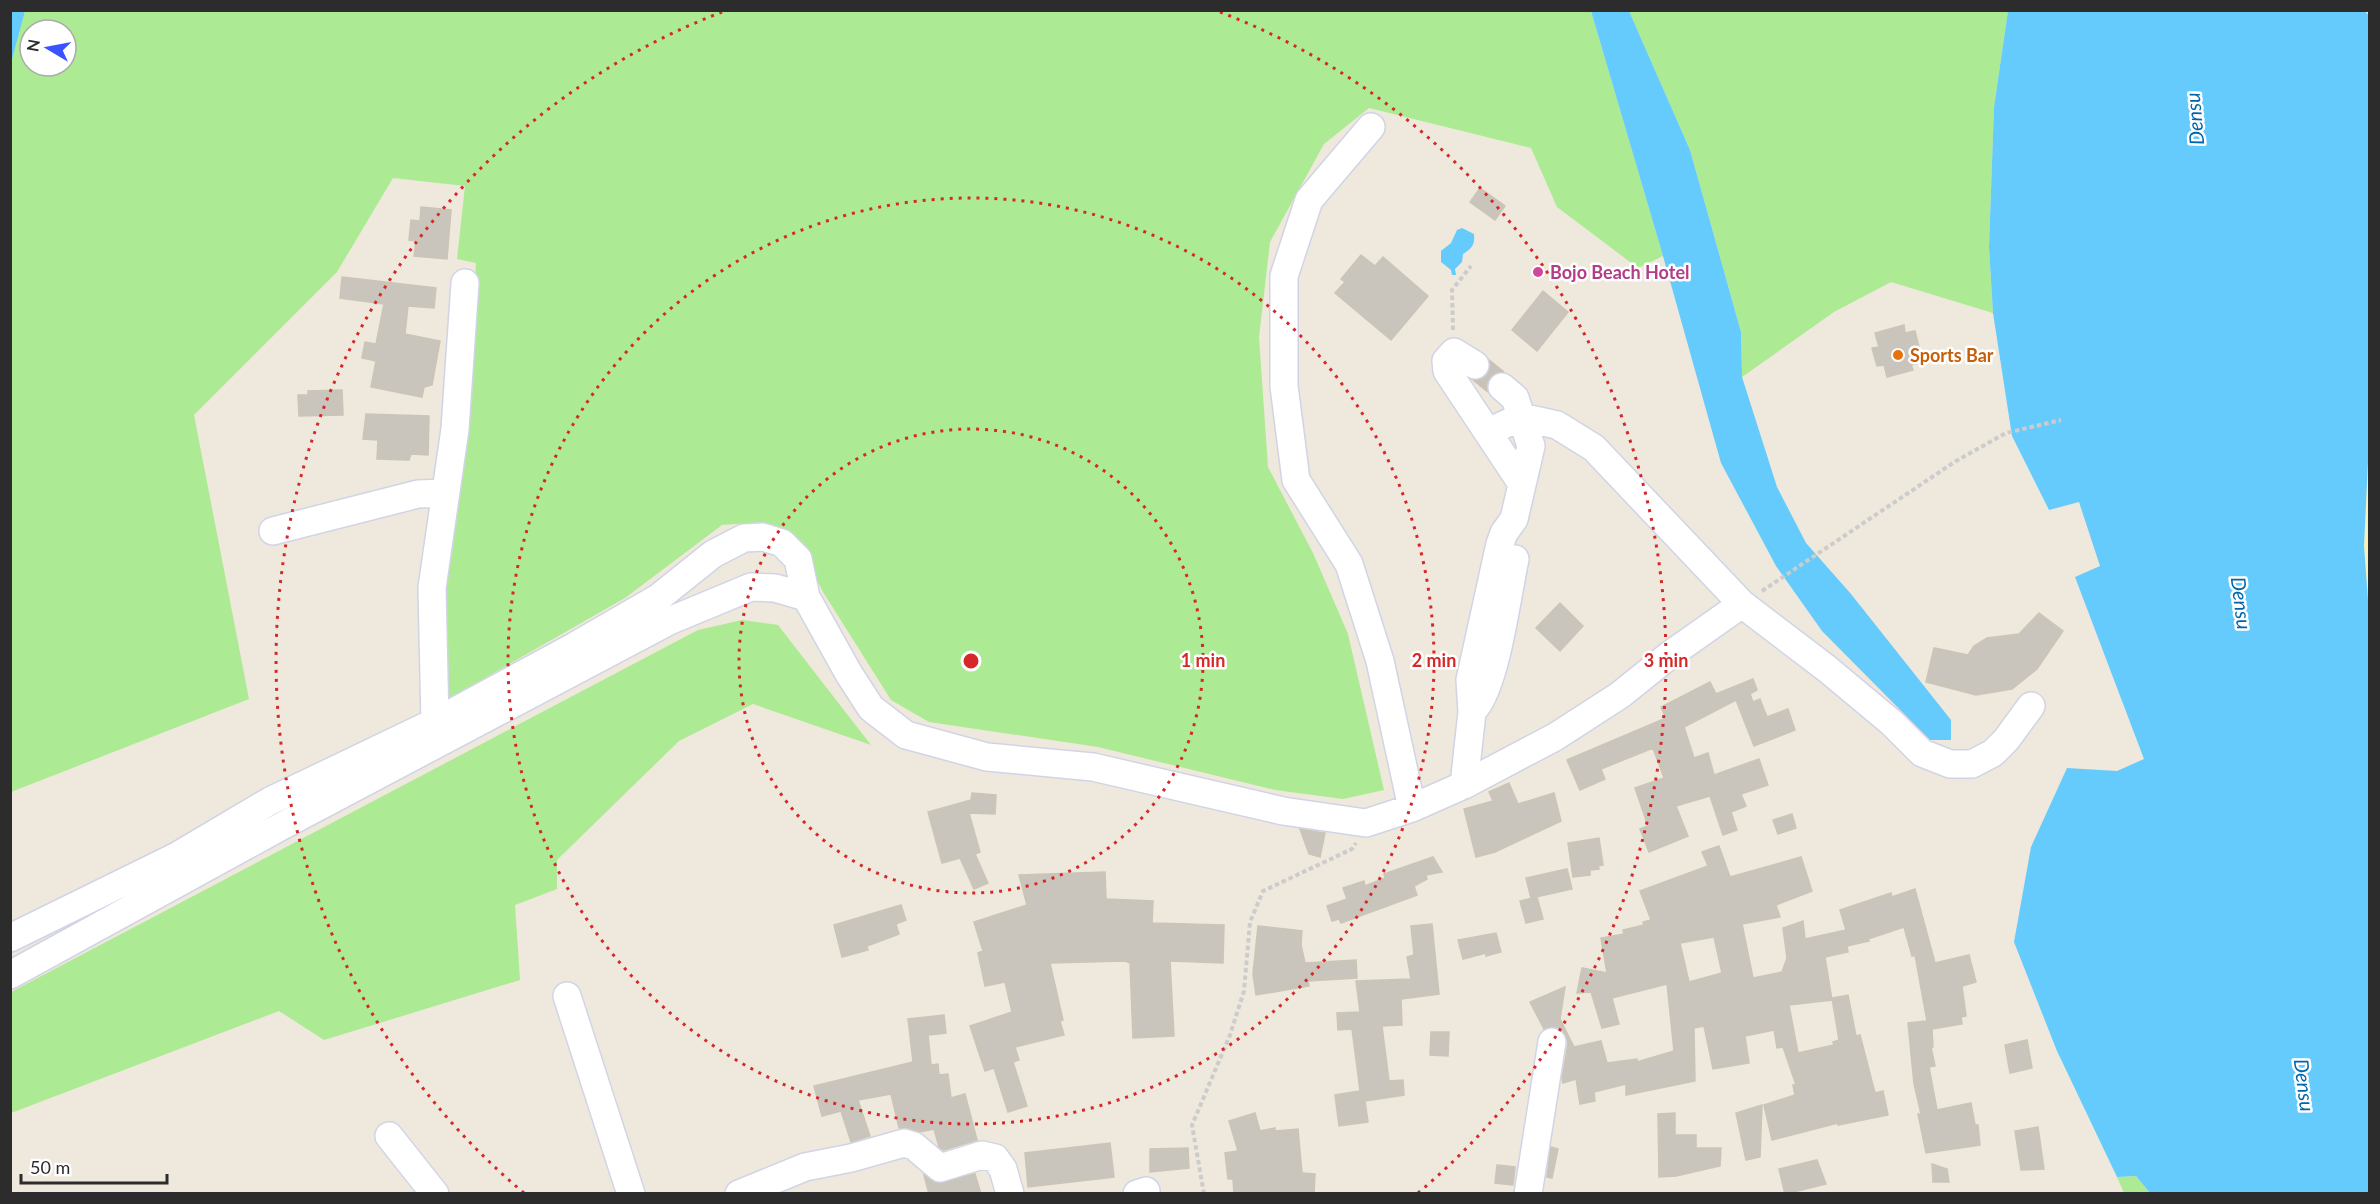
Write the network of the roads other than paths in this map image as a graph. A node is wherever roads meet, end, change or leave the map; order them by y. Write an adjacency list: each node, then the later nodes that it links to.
1 (1371, 127): 17 (street)
2 (465, 283): 8 (street)
3 (1464, 359): 6 (street)
4 (1502, 387): 5 (street)
5 (1521, 417): 6 (street); 7 (street); 11 (street)
6 (1488, 432): 7 (street)
7 (1522, 484): 15 (street)
8 (445, 493): 9 (street); 14 (street)
9 (273, 531)
10 (806, 597): 12 (street); 12 (street); 17 (street)
11 (1742, 604): 13 (street); 15 (street)
12 (663, 609): 14 (street); 18 (street)
13 (2031, 706)
14 (435, 722): 16 (street)
15 (1464, 785): 17 (street)
16 (270, 801): 18 (street); 19 (street)
17 (1412, 808)
18 (280, 827): 19 (street)
19 (181, 867): 20 (street); 21 (street)
20 (10, 938)
21 (10, 975)
22 (567, 996): 26 (street)
23 (1552, 1042): 29 (street)
24 (389, 1136): 25 (street)
25 (435, 1194)
26 (631, 1194)
27 (739, 1194): 28 (street)
28 (1010, 1194)
29 (1528, 1194)

